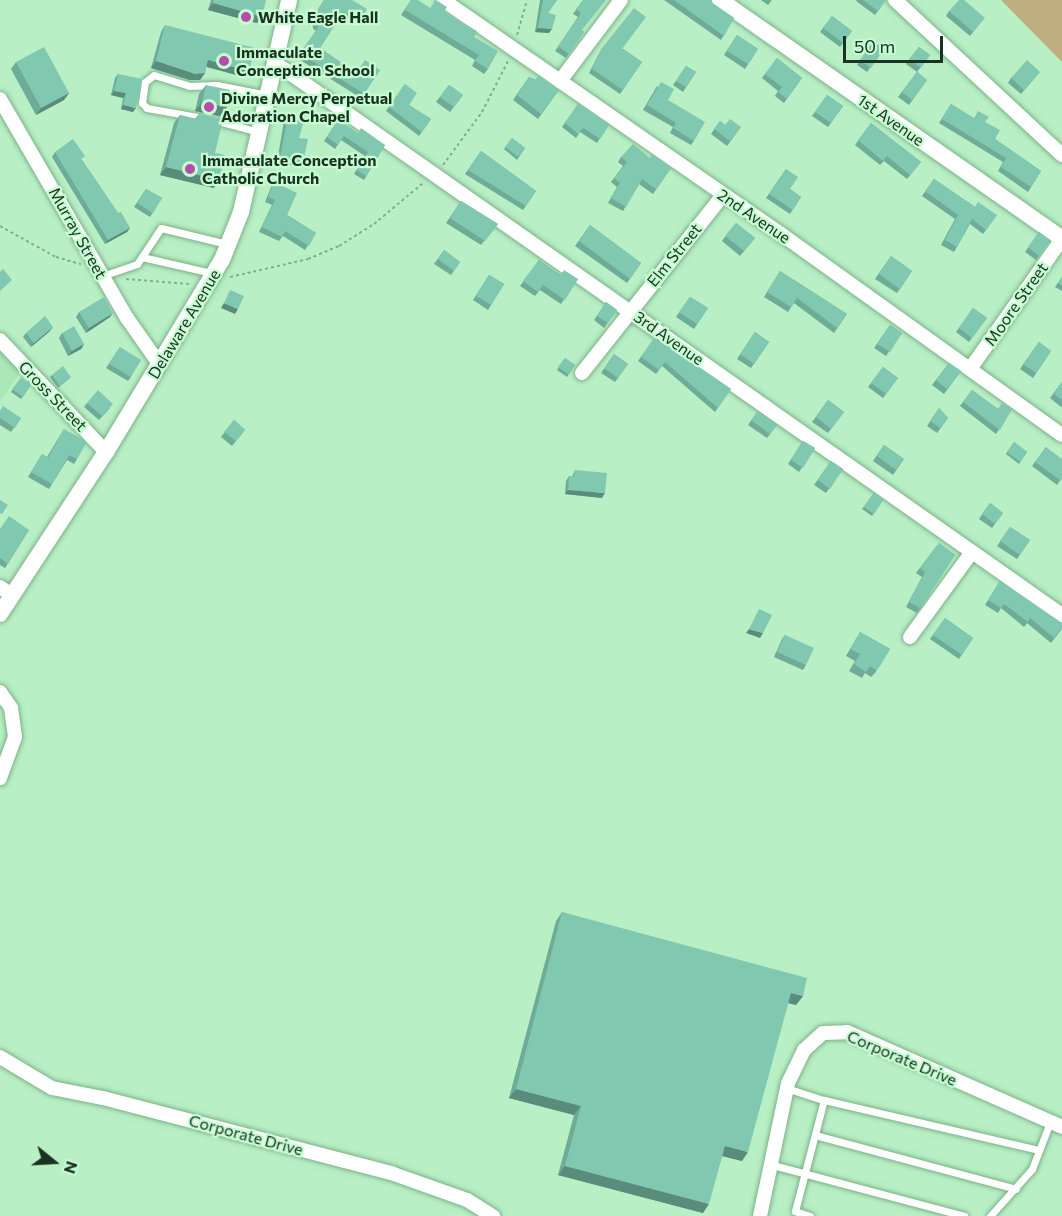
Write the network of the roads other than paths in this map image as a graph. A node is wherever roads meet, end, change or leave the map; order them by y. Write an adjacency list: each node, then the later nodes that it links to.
1 (289, 0): 6 (street, Delaware Avenue)
2 (443, 0): 7 (street, 2nd Avenue)
3 (621, 0): 7 (street)
4 (720, 0): 13 (street, 1st Avenue)
5 (897, 1): 11 (street)
6 (274, 62): 8 (street, Delaware Avenue); 18 (street, 3rd Avenue)
7 (560, 81): 12 (street, 2nd Avenue)
8 (267, 96): 10 (street, Delaware Avenue); 10 (lane)
9 (0, 99): 16 (street, Murray Street)
10 (259, 132): 14 (street, Delaware Avenue)
11 (1062, 155)
12 (723, 195): 18 (street, Elm Street); 21 (street, 2nd Avenue)
13 (1062, 239): 21 (street, Moore Street)
14 (229, 245): 15 (lane); 17 (street, Delaware Avenue)
15 (142, 257): 16 (lane); 17 (lane)
16 (103, 274): 20 (street, Murray Street)
17 (220, 276): 20 (street, Delaware Avenue)
18 (630, 310): 22 (street, Elm Street); 25 (street, 3rd Avenue)
19 (0, 340): 24 (street, Gross Street)
20 (160, 365): 24 (street, Delaware Avenue)
21 (970, 369): 23 (street, 2nd Avenue)
22 (582, 373)
23 (1062, 435)
24 (106, 452): 26 (street, Delaware Avenue)
25 (972, 552): 28 (street, 3rd Avenue); 29 (street)
26 (6, 591): 27 (street, Delaware Avenue)
27 (0, 614)
28 (1062, 615)
29 (910, 637)
30 (0, 692): 31 (street)
31 (0, 778)
32 (0, 1057): 41 (street, Corporate Drive)
33 (786, 1088): 34 (lane); 35 (street, Corporate Drive); 38 (street, Corporate Drive)
34 (824, 1100): 36 (lane); 37 (lane)
35 (1056, 1124): 37 (lane)
36 (814, 1135): 39 (lane); 40 (lane)
37 (1039, 1150): 40 (lane)
38 (769, 1164): 39 (lane); 42 (street, Corporate Drive)
39 (804, 1174): 43 (lane); 44 (lane)
40 (1016, 1188): 45 (lane)
41 (493, 1216)
42 (760, 1216)
43 (810, 1216)
44 (964, 1216)
45 (990, 1216)

